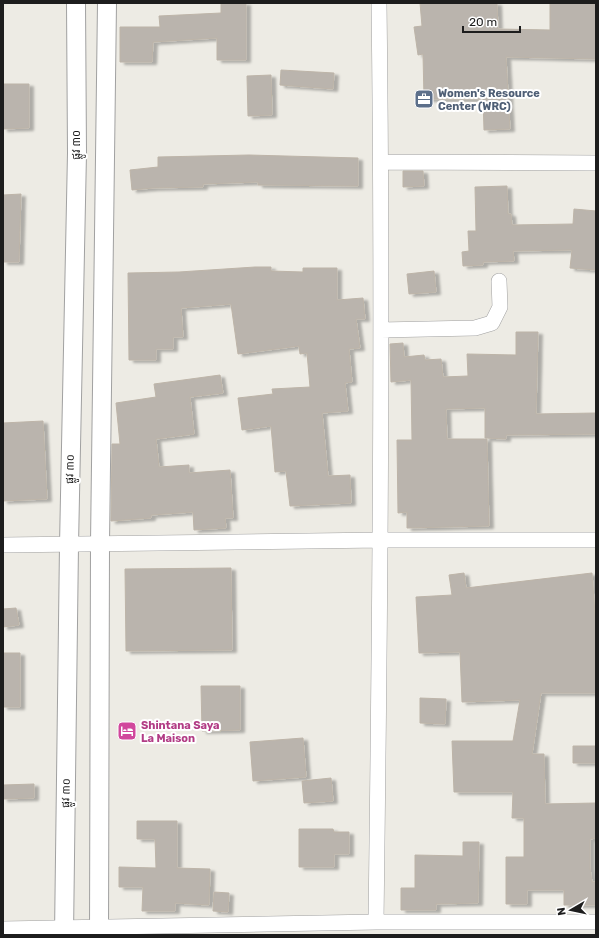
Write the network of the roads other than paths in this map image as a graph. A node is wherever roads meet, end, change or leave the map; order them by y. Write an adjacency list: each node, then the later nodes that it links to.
1 (76, 3): 11 (street, ផ្លូវ ៣០)
2 (107, 3): 10 (street)
3 (379, 3): 4 (street)
4 (381, 162): 5 (street); 7 (street)
5 (596, 163)
6 (498, 281): 7 (street)
7 (381, 330): 8 (street)
8 (381, 540): 9 (street); 10 (street); 13 (street)
9 (596, 540)
10 (100, 543): 11 (street); 19 (street)
11 (69, 544): 12 (street); 18 (street, ផ្លូវ ៣០)
12 (3, 545)
13 (376, 922): 14 (street); 16 (street)
14 (596, 922)
15 (3, 929): 18 (street)
16 (340, 929): 17 (street)
17 (270, 930): 19 (street)
18 (64, 931): 19 (street)
19 (99, 931)

